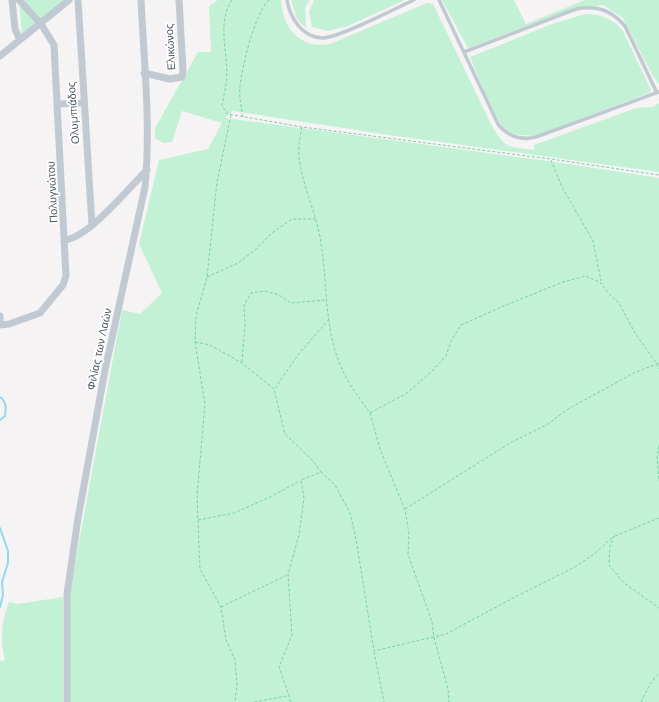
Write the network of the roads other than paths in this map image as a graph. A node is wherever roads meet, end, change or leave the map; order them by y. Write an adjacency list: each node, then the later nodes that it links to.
1 (12, 0): 11 (street)
2 (19, 0): 10 (street, Πολυγνώτου)
3 (69, 0): 10 (street)
4 (78, 0): 16 (street, Ολυμπιάδος)
5 (141, 0): 14 (street, Φιλίας των Λαών)
6 (179, 0): 14 (street, Ελικώνος)
7 (288, 0): 8 (lane)
8 (414, 0)
9 (439, 0): 12 (lane)
10 (42, 24): 11 (street); 17 (street, Πολυγνώτου)
11 (20, 40): 13 (street)
12 (464, 52): 15 (lane); 15 (lane)
13 (0, 56)
14 (144, 73): 18 (street, Φιλίας των Λαών)
15 (658, 92)
16 (84, 103): 17 (street); 19 (street, Ολυμπιάδος)
17 (58, 104): 20 (street, Πολυγνώτου)
18 (147, 170): 19 (street); 23 (street, Φιλίας των Λαών)
19 (92, 225): 20 (street)
20 (65, 240): 22 (street, Πολυγνώτου)
21 (0, 316): 22 (street)
22 (0, 325)
23 (67, 702)

